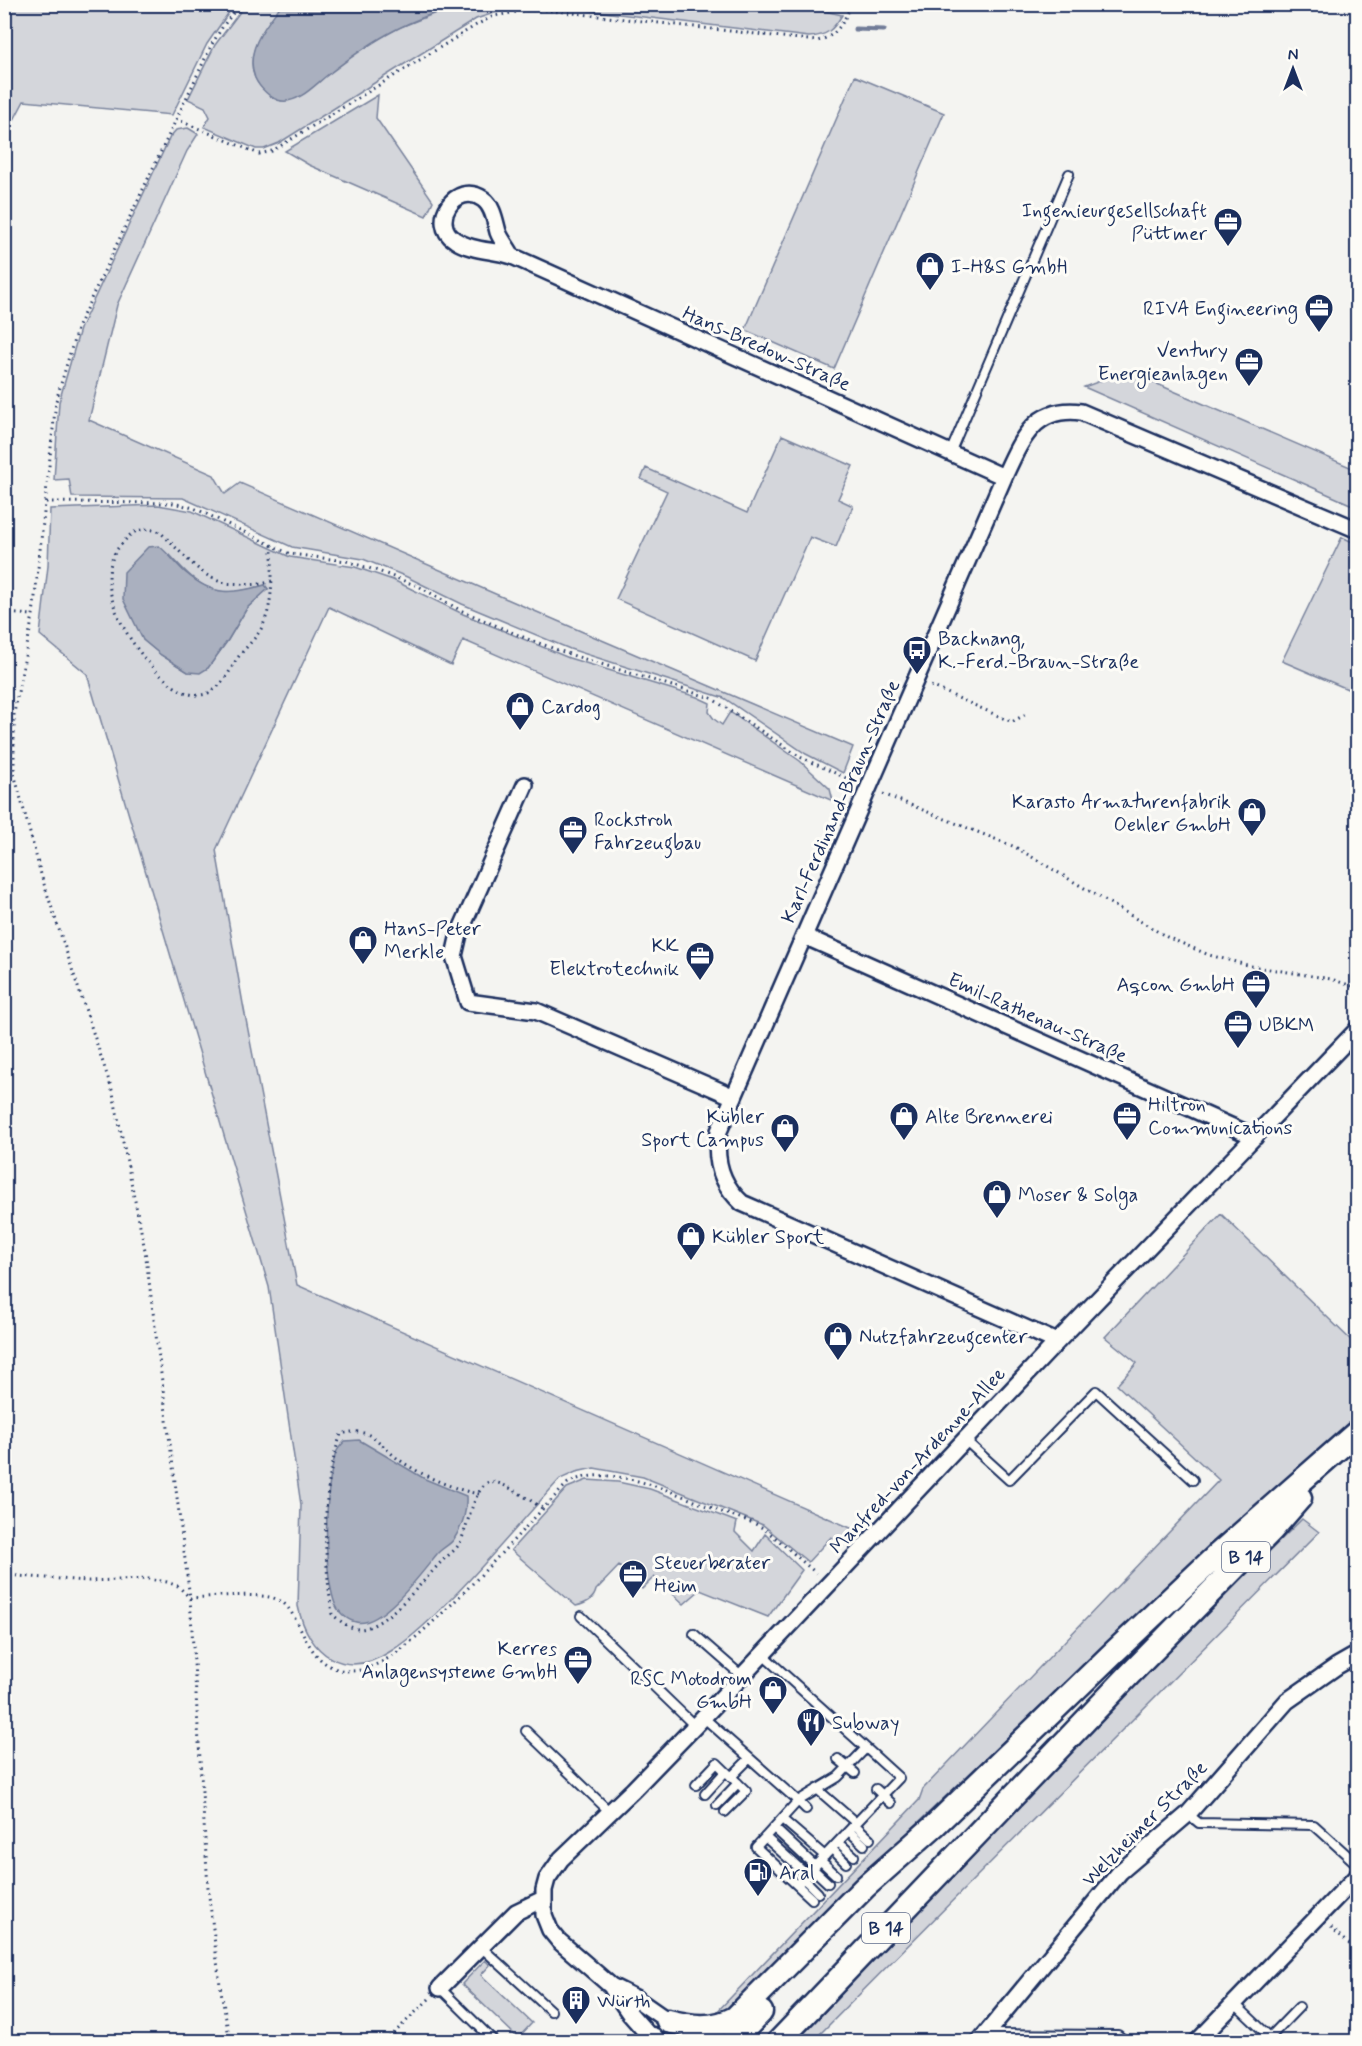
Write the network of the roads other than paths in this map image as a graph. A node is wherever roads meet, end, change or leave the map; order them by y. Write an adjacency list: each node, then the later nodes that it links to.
1 (1069, 174): 3 (lane)
2 (512, 256): 2 (street, Hans-Bredow-Straße); 3 (street, Hans-Bredow-Straße)
3 (950, 453): 4 (street, Hans-Bredow-Straße)
4 (1004, 477): 5 (street, Karl-Ferdinand-Braun-Straße); 7 (street, Karl-Ferdinand-Braun-Straße)
5 (1358, 530)
6 (525, 785): 9 (street)
7 (804, 936): 9 (street, Karl-Ferdinand-Braun-Straße); 10 (street, Emil-Rathenau-Straße)
8 (1358, 1029): 10 (street, Manfred-von-Ardenne-Allee)
9 (734, 1097): 11 (street, Karl-Ferdinand-Braun-Straße)
10 (1255, 1137): 11 (street, Manfred-von-Ardenne-Allee)
11 (1057, 1342): 13 (street, Manfred-von-Ardenne-Allee)
12 (1357, 1432): 42 (main road, B 14); 73 (main road, B 14)
13 (965, 1440): 14 (lane); 18 (street, Manfred-von-Ardenne-Allee)
14 (1192, 1480)
15 (581, 1616): 20 (lane)
16 (694, 1634): 19 (lane)
17 (1358, 1654): 39 (street, Welzheimer Straße)
18 (763, 1655): 19 (street, Manfred-von-Ardenne-Allee); 22 (lane)
19 (742, 1676): 20 (street, Manfred-von-Ardenne-Allee)
20 (699, 1722): 23 (lane); 37 (street, Manfred-von-Ardenne-Allee)
21 (526, 1731): 37 (lane)
22 (866, 1748): 25 (lane); 32 (lane)
23 (749, 1758): 27 (lane); 33 (lane)
24 (838, 1758): 25 (lane)
25 (848, 1767): 26 (lane); 29 (lane)
26 (855, 1773)
27 (731, 1777): 28 (lane); 31 (lane); 35 (lane); 38 (lane)
28 (696, 1785)
29 (817, 1789): 33 (lane); 41 (lane)
30 (876, 1789): 32 (lane)
31 (705, 1794)
32 (883, 1795): 34 (lane); 41 (lane)
33 (798, 1801): 36 (lane); 40 (lane)
34 (891, 1803)
35 (717, 1805)
36 (806, 1809)
37 (610, 1812): 58 (street, Manfred-von-Ardenne-Allee)
38 (725, 1812)
39 (1188, 1814): 51 (lane); 67 (street, Welzheimer Straße)
40 (782, 1819): 43 (lane); 52 (lane)
41 (853, 1827): 46 (lane); 47 (lane)
42 (934, 1827): 66 (main road); 72 (main road, B 14)
43 (774, 1828): 45 (lane); 52 (lane)
44 (832, 1833): 46 (lane)
45 (765, 1837): 52 (lane); 56 (lane)
46 (839, 1841): 48 (lane); 49 (lane)
47 (867, 1842)
48 (832, 1849): 50 (lane); 52 (lane)
49 (854, 1856)
50 (846, 1863)
51 (1358, 1865)
52 (814, 1868): 53 (lane); 55 (lane); 56 (lane); 57 (lane)
53 (836, 1875)
54 (1358, 1875): 63 (street)
55 (828, 1883)
56 (797, 1885): 59 (lane)
57 (819, 1893)
58 (543, 1899): 60 (street); 61 (street)
59 (812, 1899)
60 (481, 1947): 62 (street); 65 (lane)
61 (611, 1986): 66 (street); 69 (street)
62 (440, 1988): 70 (lane)
63 (1234, 2003): 68 (lane); 75 (street)
64 (1299, 2007): 68 (lane)
65 (552, 2011)
66 (668, 2021): 71 (main road)
67 (983, 2038): 74 (lane)
68 (1273, 2039)
69 (653, 2041)
70 (495, 2042)
71 (691, 2042)
72 (732, 2042)
73 (778, 2042)
74 (1126, 2042)
75 (1197, 2042)

